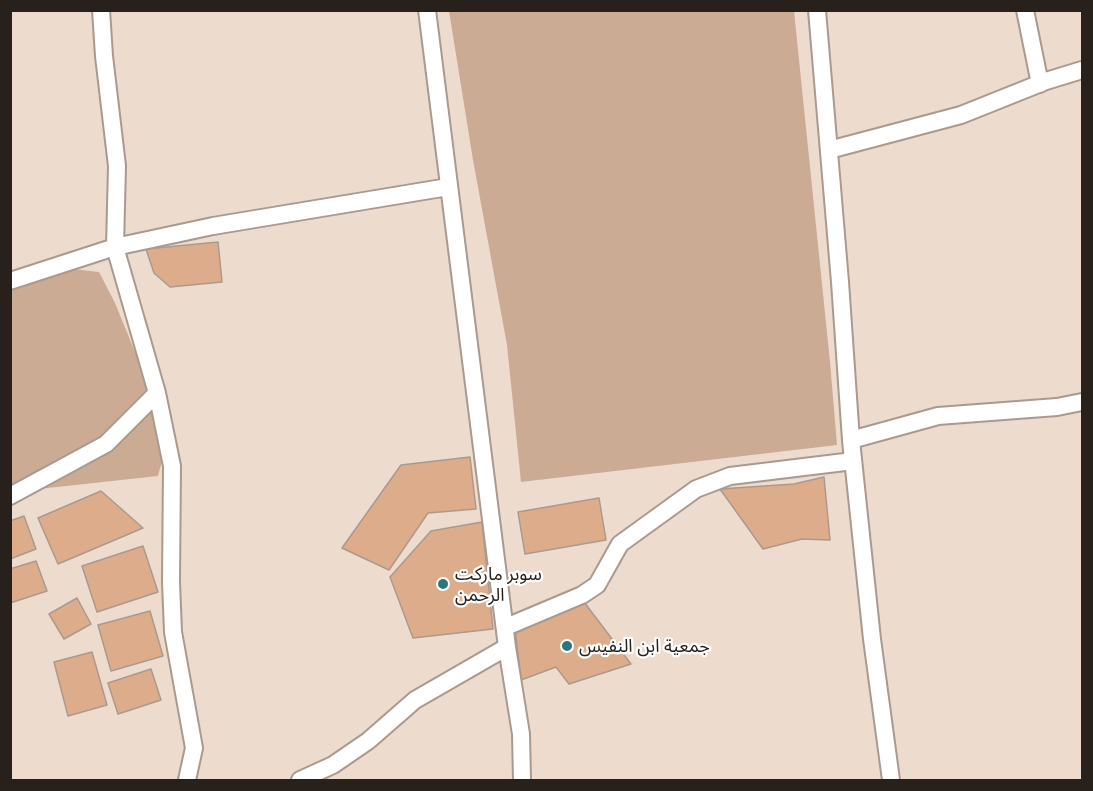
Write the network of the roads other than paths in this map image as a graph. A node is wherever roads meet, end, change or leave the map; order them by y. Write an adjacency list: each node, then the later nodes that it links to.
1 (101, 10): 9 (street)
2 (427, 10): 8 (street)
3 (817, 10): 7 (street)
4 (1025, 10): 6 (street)
5 (1083, 70): 6 (street)
6 (1040, 84): 7 (street)
7 (829, 150): 13 (street)
8 (448, 187): 9 (street); 15 (street)
9 (115, 247): 10 (street); 11 (street)
10 (10, 281)
11 (157, 393): 14 (street); 17 (street)
12 (1083, 402): 13 (street)
13 (851, 440): 15 (street); 20 (street)
14 (10, 496)
15 (506, 627): 16 (street)
16 (507, 646): 18 (street); 19 (street)
17 (187, 780)
18 (300, 780)
19 (522, 780)
20 (891, 780)

